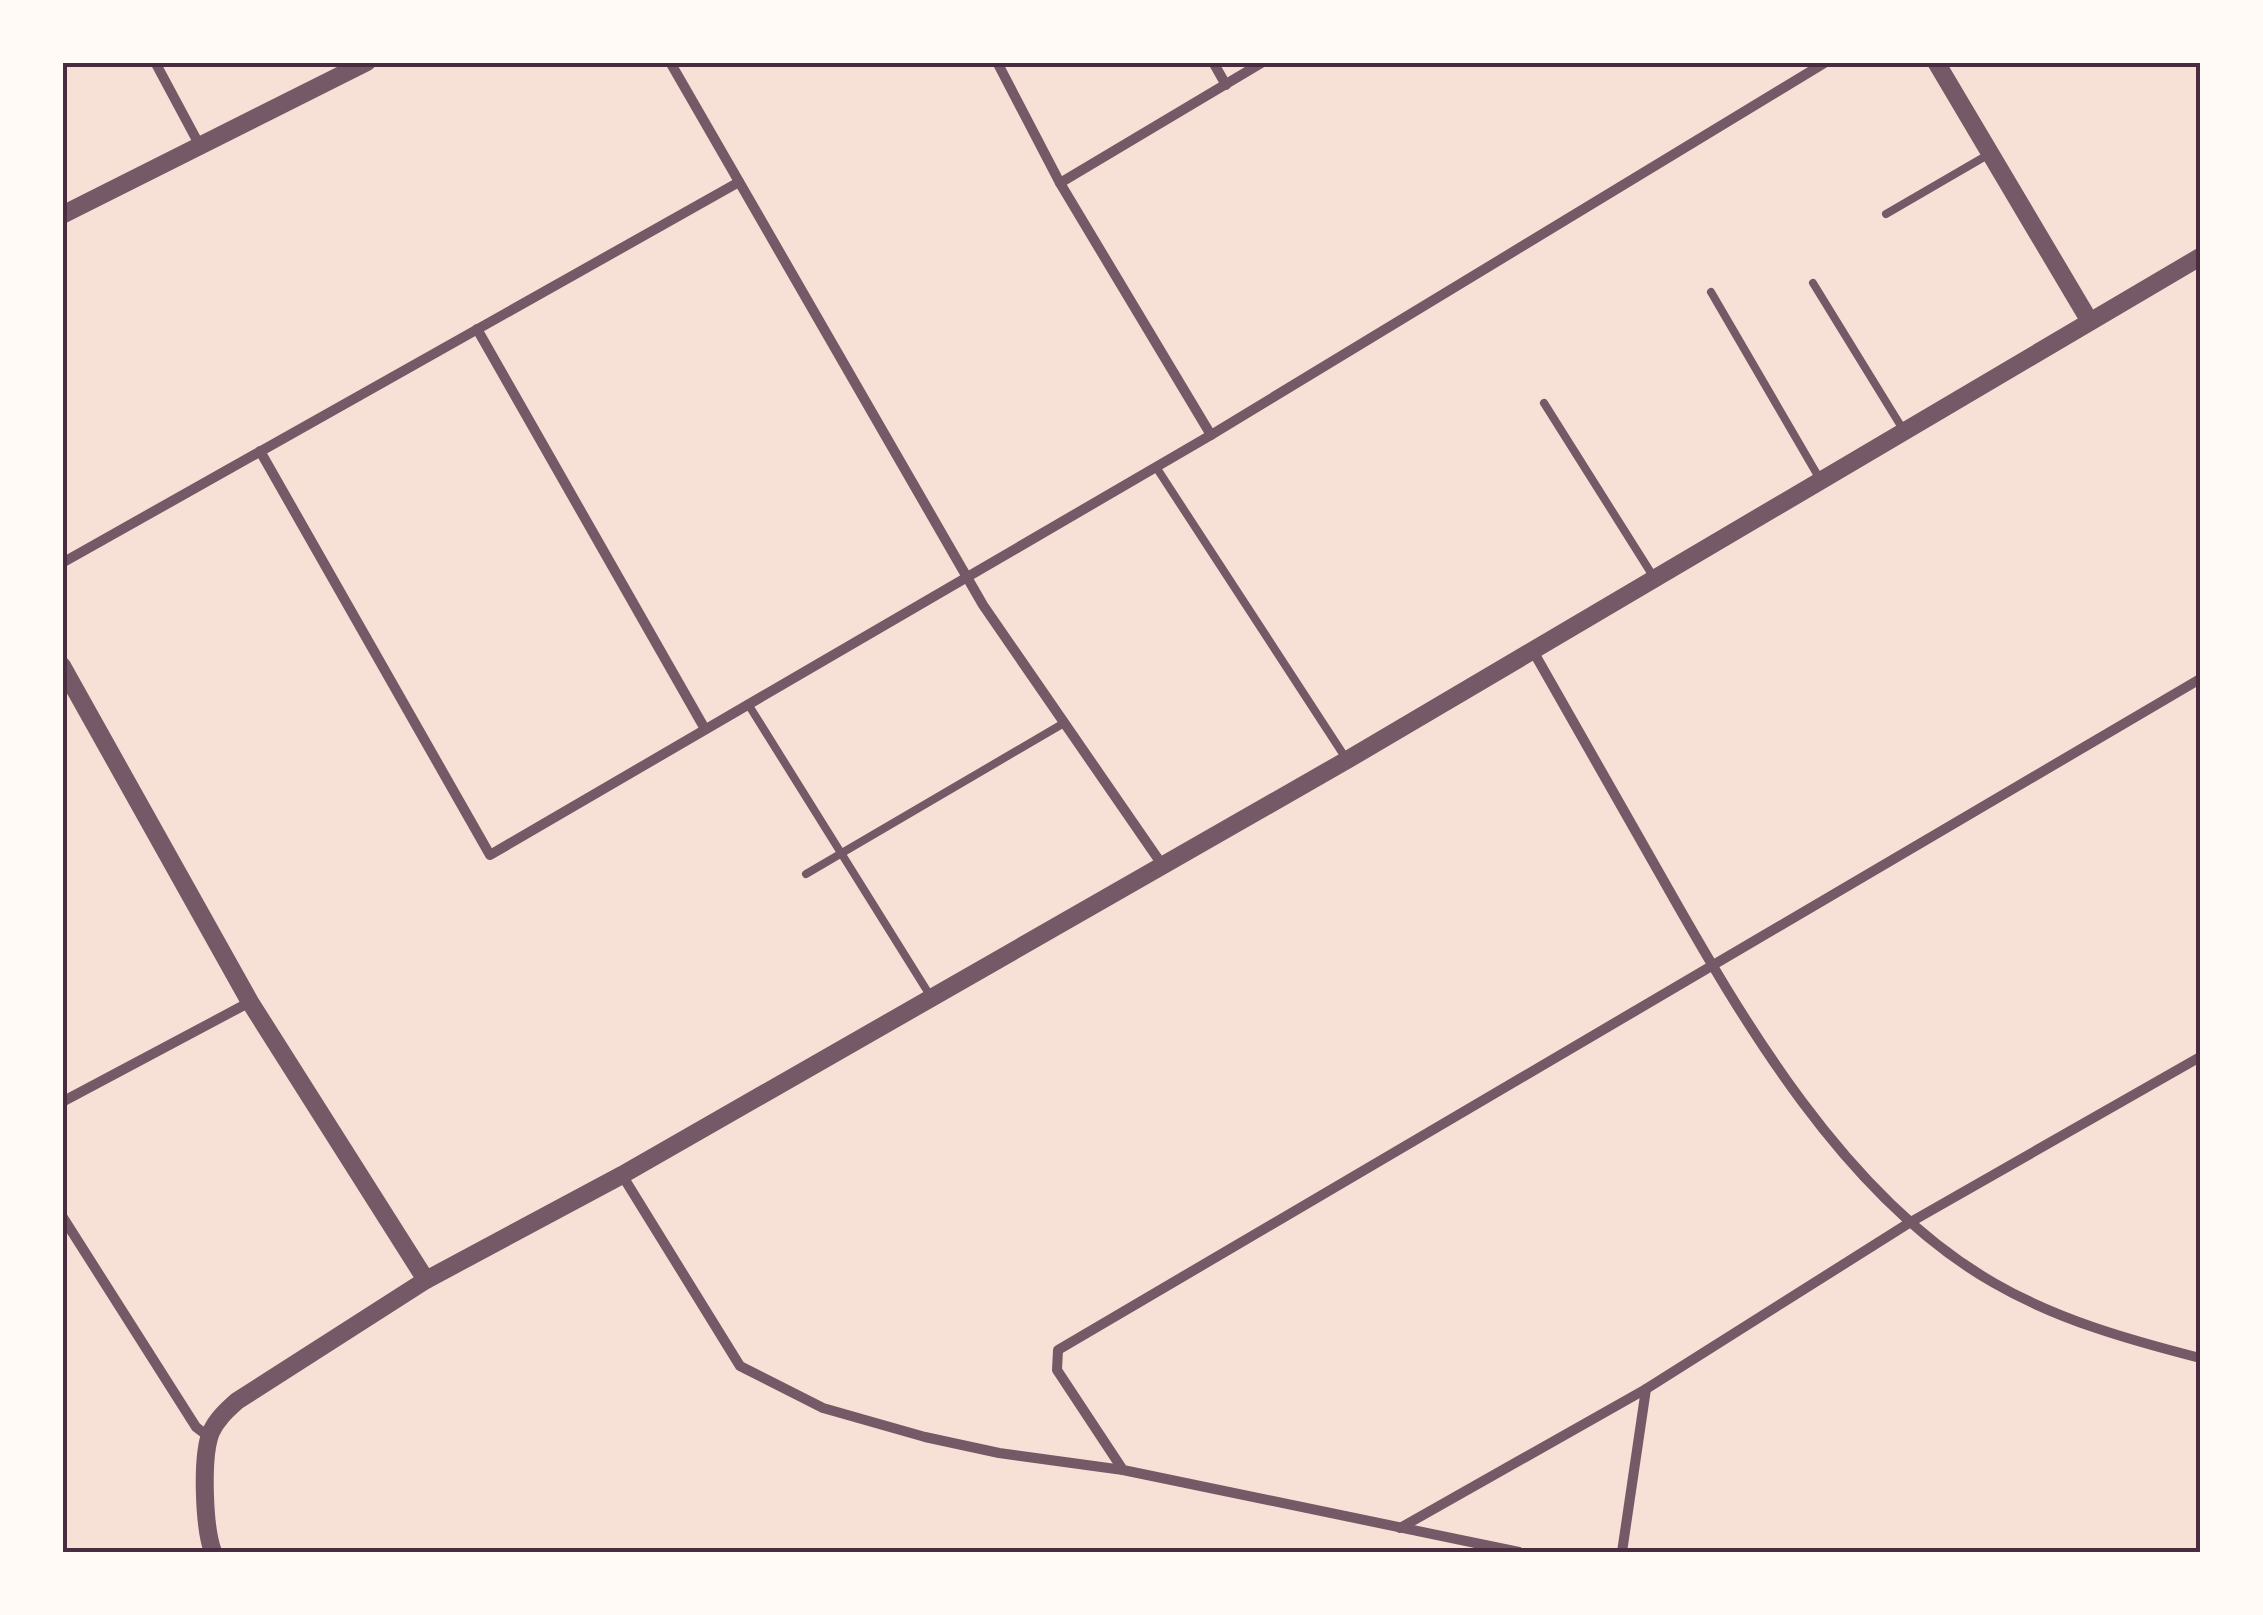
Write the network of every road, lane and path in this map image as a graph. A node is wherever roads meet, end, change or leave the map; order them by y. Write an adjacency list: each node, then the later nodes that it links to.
1 (155, 62): 10 (street)
2 (367, 62): 10 (street)
3 (670, 62): 12 (street)
4 (997, 62): 13 (street)
5 (1213, 62): 9 (street)
6 (1263, 62): 9 (street)
7 (1826, 62): 23 (street)
8 (1936, 62): 11 (street)
9 (1226, 85): 13 (street)
10 (200, 146): 14 (street)
11 (1990, 154): 15 (lane); 19 (street)
12 (739, 182): 20 (street); 28 (street)
13 (1060, 183): 23 (street)
14 (62, 214)
15 (1886, 214)
16 (2200, 257): 19 (street)
17 (1813, 283): 22 (lane)
18 (1712, 292): 26 (lane)
19 (2089, 320): 22 (street)
20 (478, 329): 24 (street); 35 (street)
21 (1544, 403): 29 (lane)
22 (1904, 431): 26 (street)
23 (1211, 434): 25 (street)
24 (260, 451): 27 (street); 35 (street)
25 (1156, 467): 28 (street); 36 (lane)
26 (1821, 481): 29 (street)
27 (62, 563)
28 (966, 577): 33 (street); 34 (street)
29 (1656, 580): 30 (street)
30 (1533, 651): 36 (street); 40 (street)
31 (62, 666): 42 (street)
32 (2200, 679): 40 (street)
33 (748, 704): 35 (street); 37 (lane)
34 (1064, 722): 37 (lane); 38 (street)
35 (705, 729)
36 (1347, 760): 38 (street)
37 (841, 854): 39 (lane); 41 (lane)
38 (1163, 866): 41 (street)
39 (806, 874)
40 (1711, 964): 47 (street); 52 (street)
41 (932, 998): 45 (street)
42 (250, 1002): 44 (street); 48 (street)
43 (2200, 1057): 47 (street)
44 (62, 1102)
45 (622, 1176): 48 (street); 52 (street)
46 (62, 1216): 51 (street)
47 (1910, 1223): 49 (street); 50 (street)
48 (426, 1280): 51 (street)
49 (2200, 1358)
50 (1646, 1389): 53 (street); 56 (street)
51 (209, 1437): 54 (street)
52 (1123, 1470): 53 (street)
53 (1398, 1528): 55 (street)
54 (213, 1552)
55 (1519, 1552)
56 (1622, 1552)

